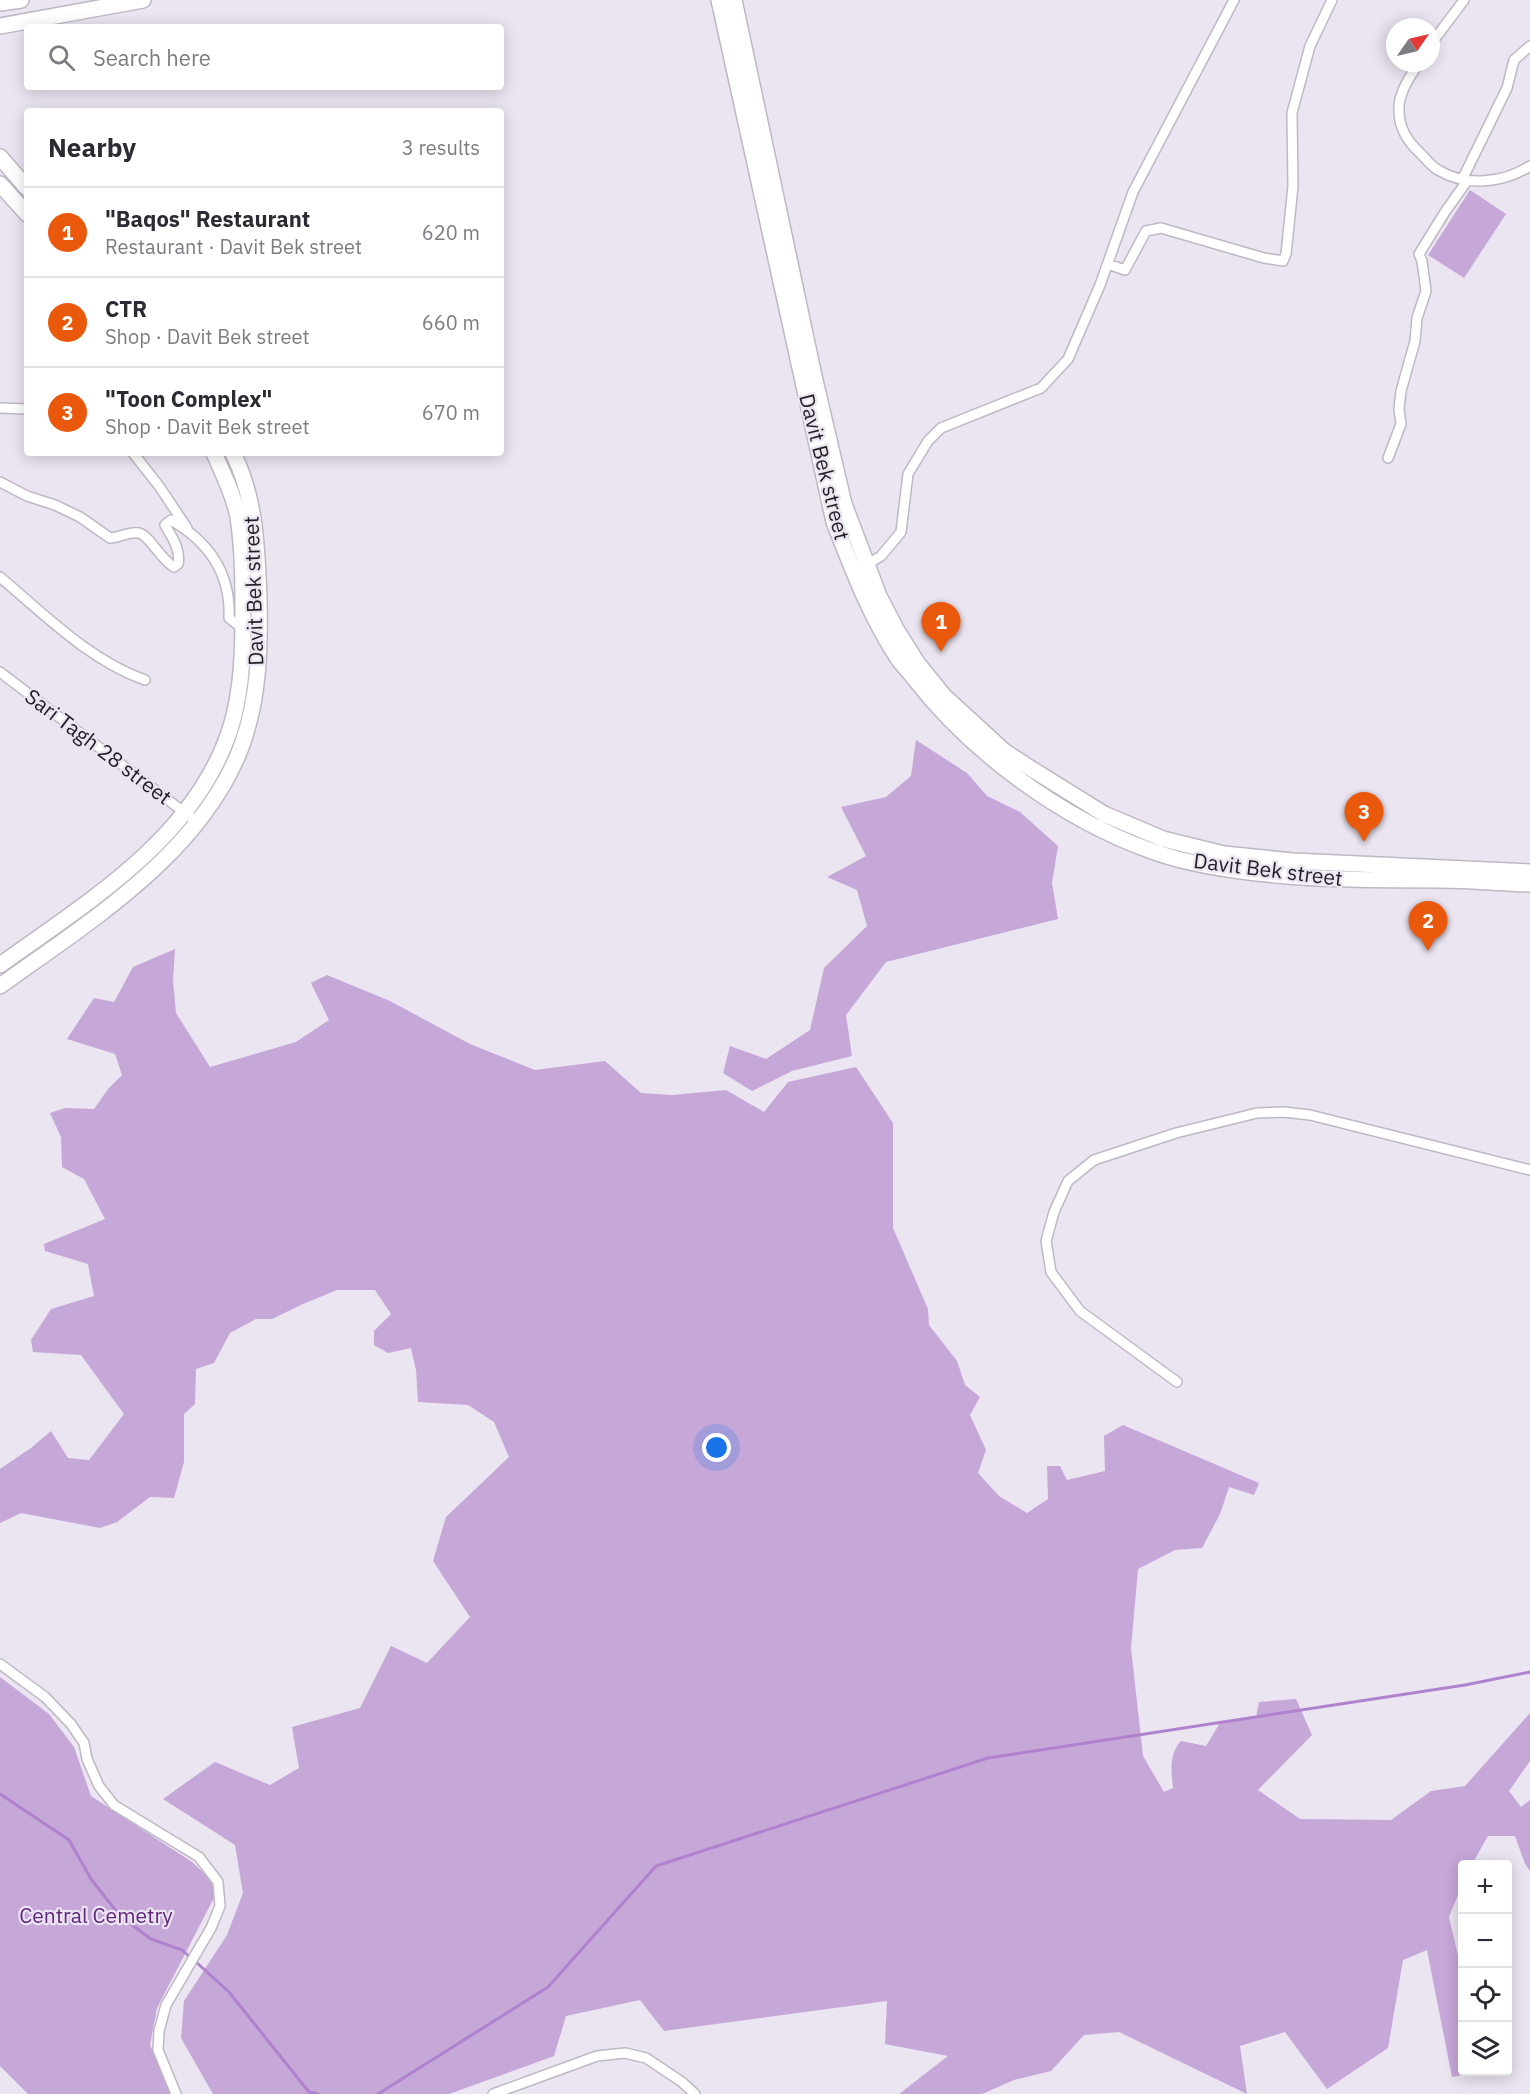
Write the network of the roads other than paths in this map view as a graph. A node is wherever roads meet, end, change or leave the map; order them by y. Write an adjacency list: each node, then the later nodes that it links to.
1 (21, 0): 8 (main road)
2 (143, 0): 9 (main road)
3 (718, 0): 19 (main road, Davit Bek street)
4 (734, 0): 19 (main road, Davit Bek street)
5 (1234, 0): 20 (street)
6 (1332, 0): 20 (street)
7 (1464, 0): 10 (street)
8 (0, 3)
9 (0, 26)
10 (1440, 32)
11 (1530, 46): 15 (street)
12 (1413, 72): 15 (street)
13 (0, 157): 17 (main road)
14 (1530, 166): 15 (street)
15 (1464, 180): 26 (street)
16 (0, 184): 18 (main road)
17 (24, 185)
18 (24, 211)
19 (781, 255): 29 (main road, Davit Bek street)
20 (1108, 264): 29 (street)
21 (0, 408): 22 (street)
22 (24, 409)
23 (135, 456): 28 (street)
24 (215, 456): 31 (main road, Davit Bek street)
25 (234, 456): 35 (main road, Davit Bek street)
26 (1388, 459)
27 (0, 482): 28 (street)
28 (189, 530): 31 (street)
29 (860, 568): 36 (main road, Davit Bek street); 39 (main road, Davit Bek street)
30 (0, 577): 33 (street)
31 (243, 628): 34 (main road, Davit Bek street)
32 (0, 672): 34 (street, Sari Tagh 28 street)
33 (145, 680)
34 (184, 812): 35 (street, Sari Tagh 28 street); 41 (main road, Davit Bek street)
35 (197, 822): 42 (main road, Davit Bek street)
36 (1343, 862): 38 (main road, Davit Bek street); 39 (main road)
37 (1530, 872): 38 (main road, Davit Bek street)
38 (1430, 874): 39 (main road, Davit Bek street); 40 (main road, Davit Bek street)
39 (1342, 880)
40 (1530, 884)
41 (0, 965)
42 (0, 986)
43 (1530, 1170): 44 (street)
44 (1177, 1382)
45 (0, 1664): 46 (street)
46 (176, 2094)
47 (493, 2094): 48 (street)
48 (695, 2094)

